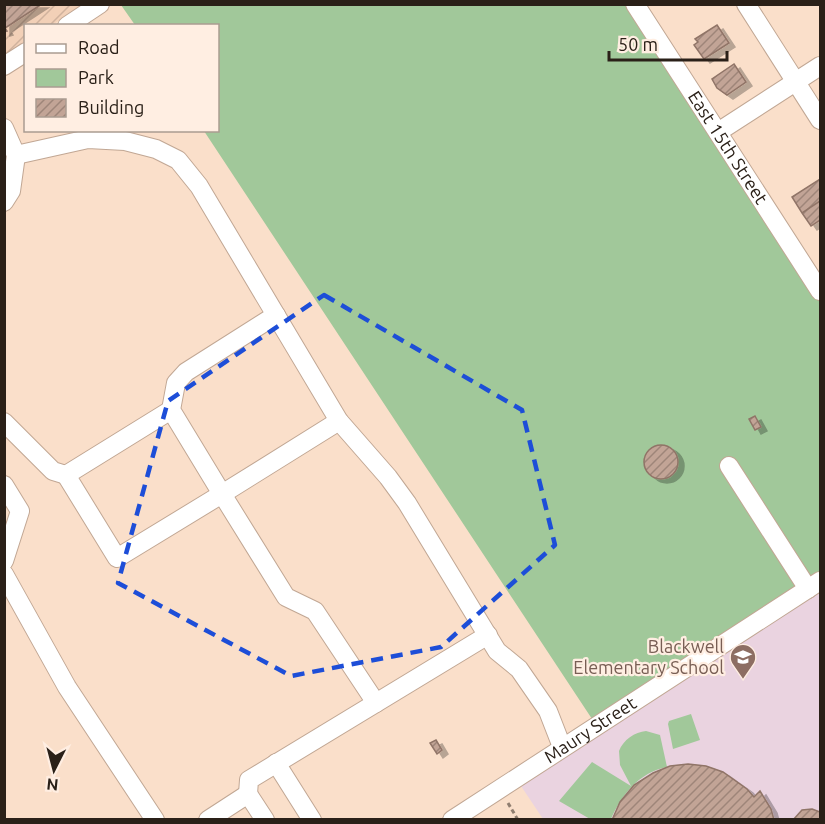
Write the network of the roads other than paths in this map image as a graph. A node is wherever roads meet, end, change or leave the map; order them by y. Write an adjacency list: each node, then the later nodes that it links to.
1 (100, 4): 4 (street)
2 (635, 4): 11 (street, East 15th Street)
3 (746, 4): 8 (street)
4 (71, 24)
5 (24, 53): 6 (street)
6 (4, 66)
7 (820, 66): 8 (street)
8 (796, 82): 9 (street); 11 (street)
9 (820, 120)
10 (4, 128): 12 (street)
11 (718, 132): 14 (street, East 15th Street)
12 (16, 155): 13 (street); 15 (street)
13 (4, 202)
14 (820, 291)
15 (276, 315): 16 (street); 17 (street)
16 (171, 410): 20 (street); 22 (street)
17 (339, 421): 22 (street); 26 (street)
18 (4, 422): 20 (street)
19 (729, 466): 25 (street)
20 (66, 475): 22 (street)
21 (4, 485): 23 (street)
22 (222, 494): 27 (street)
23 (4, 561)
24 (4, 574): 31 (street)
25 (814, 585): 28 (street, Maury Street)
26 (488, 635): 27 (street); 28 (street)
27 (376, 703): 29 (street)
28 (562, 747): 35 (street, Maury Street)
29 (276, 764): 30 (street); 34 (street)
30 (249, 794): 32 (street); 33 (street)
31 (155, 819)
32 (208, 819)
33 (265, 819)
34 (312, 819)
35 (452, 819)

